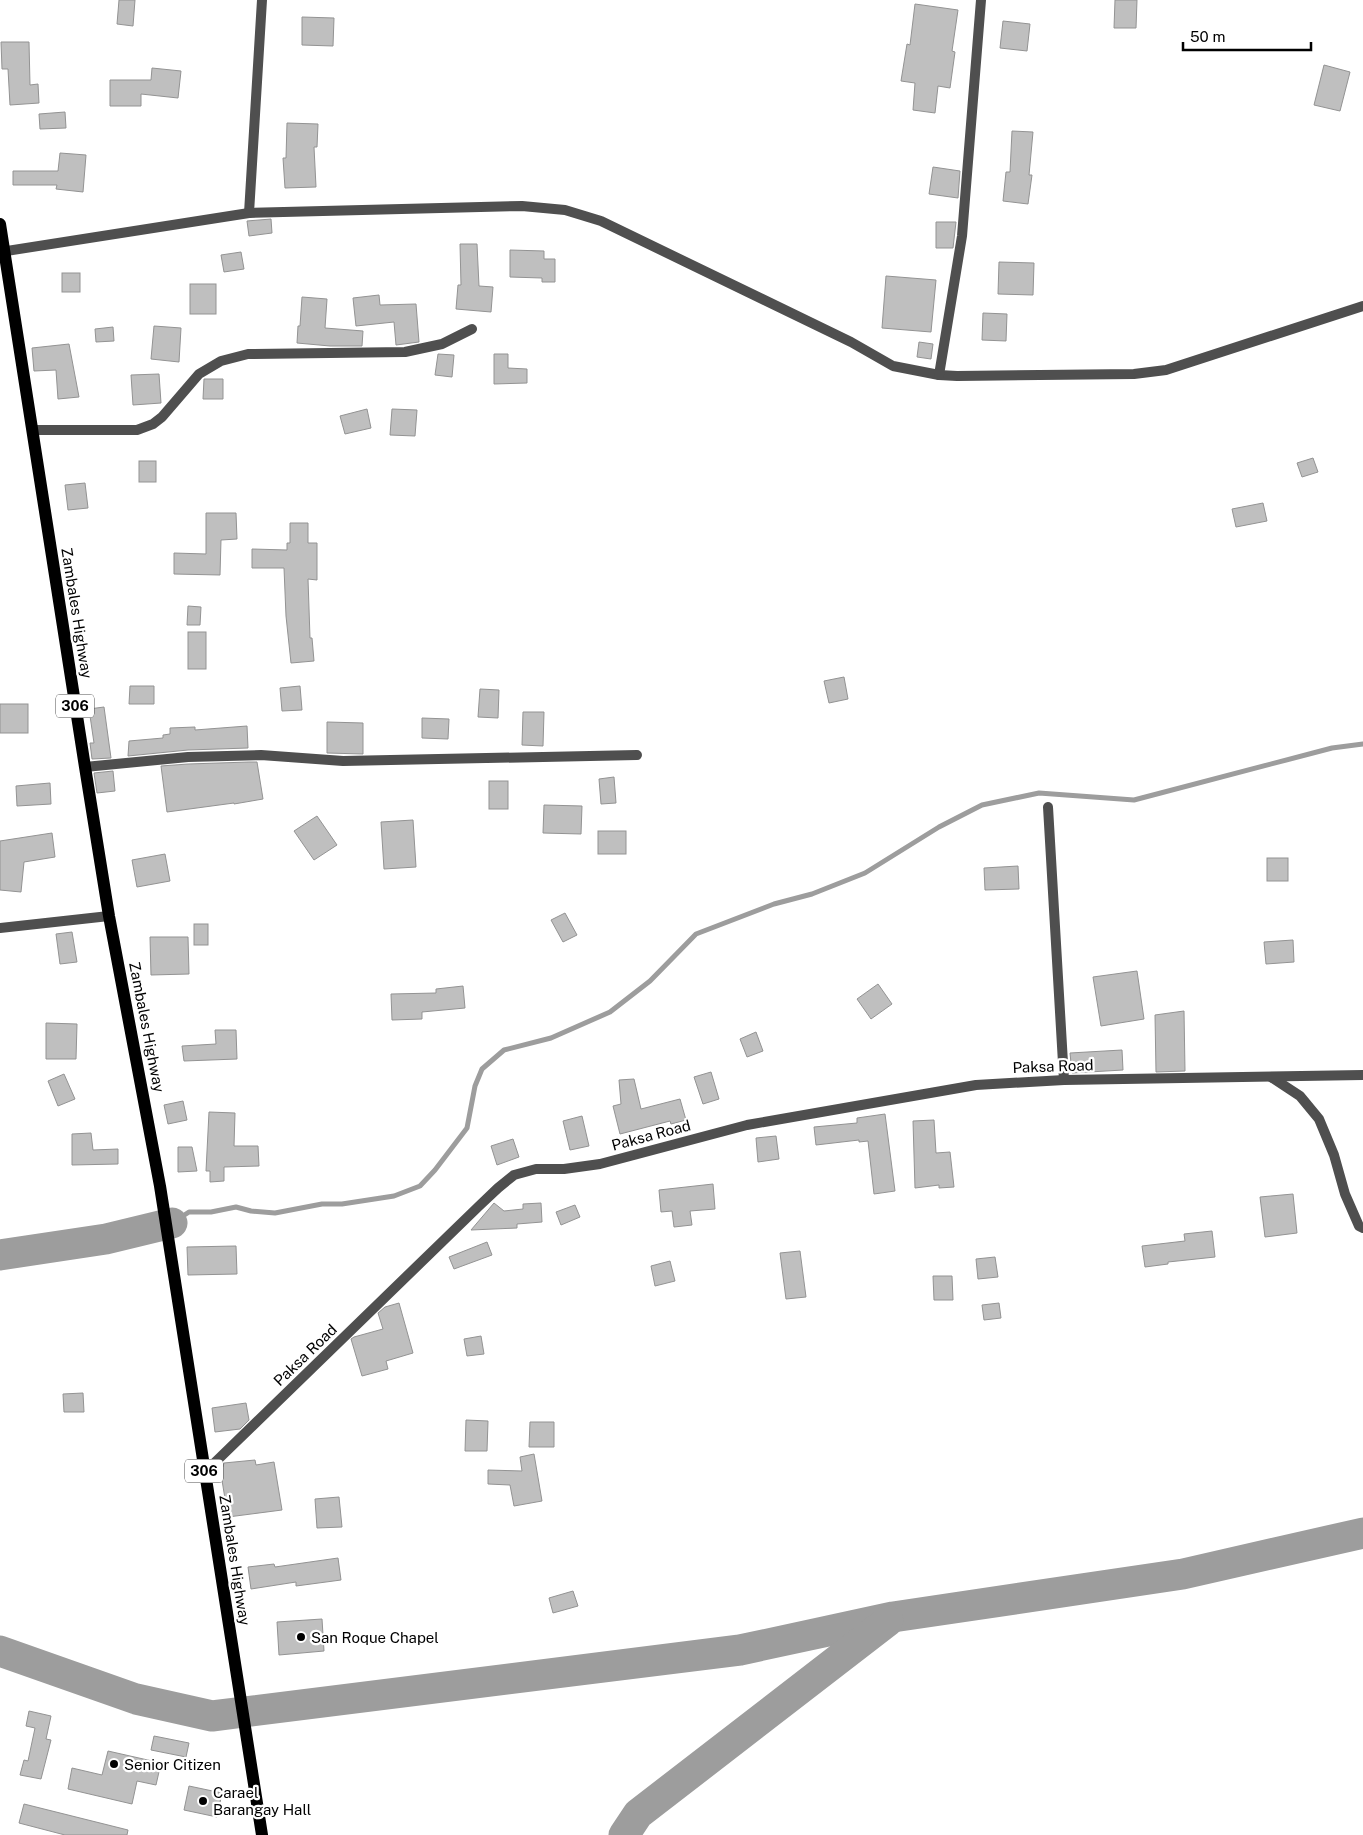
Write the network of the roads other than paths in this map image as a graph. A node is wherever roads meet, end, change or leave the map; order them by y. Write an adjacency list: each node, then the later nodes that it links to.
1 (262, 0): 3 (street)
2 (981, 0): 8 (street)
3 (249, 213): 5 (street); 8 (street)
4 (0, 224): 5 (main road, Zambales Highway / 306)
5 (2, 252): 9 (main road, Zambales Highway / 306)
6 (1363, 306): 8 (street)
7 (472, 330): 9 (street)
8 (939, 375)
9 (32, 430): 11 (main road, Zambales Highway / 306)
10 (636, 755): 11 (street)
11 (85, 767): 13 (main road, Zambales Highway / 306)
12 (1048, 807): 17 (street)
13 (110, 916): 14 (street); 19 (main road, Zambales Highway / 306)
14 (0, 928)
15 (1363, 1075): 16 (street, Paksa Road)
16 (1271, 1077): 17 (street, Paksa Road); 18 (street)
17 (1064, 1080): 19 (street, Paksa Road)
18 (1363, 1228)
19 (204, 1473): 20 (main road, Zambales Highway / 306)
20 (262, 1835)

